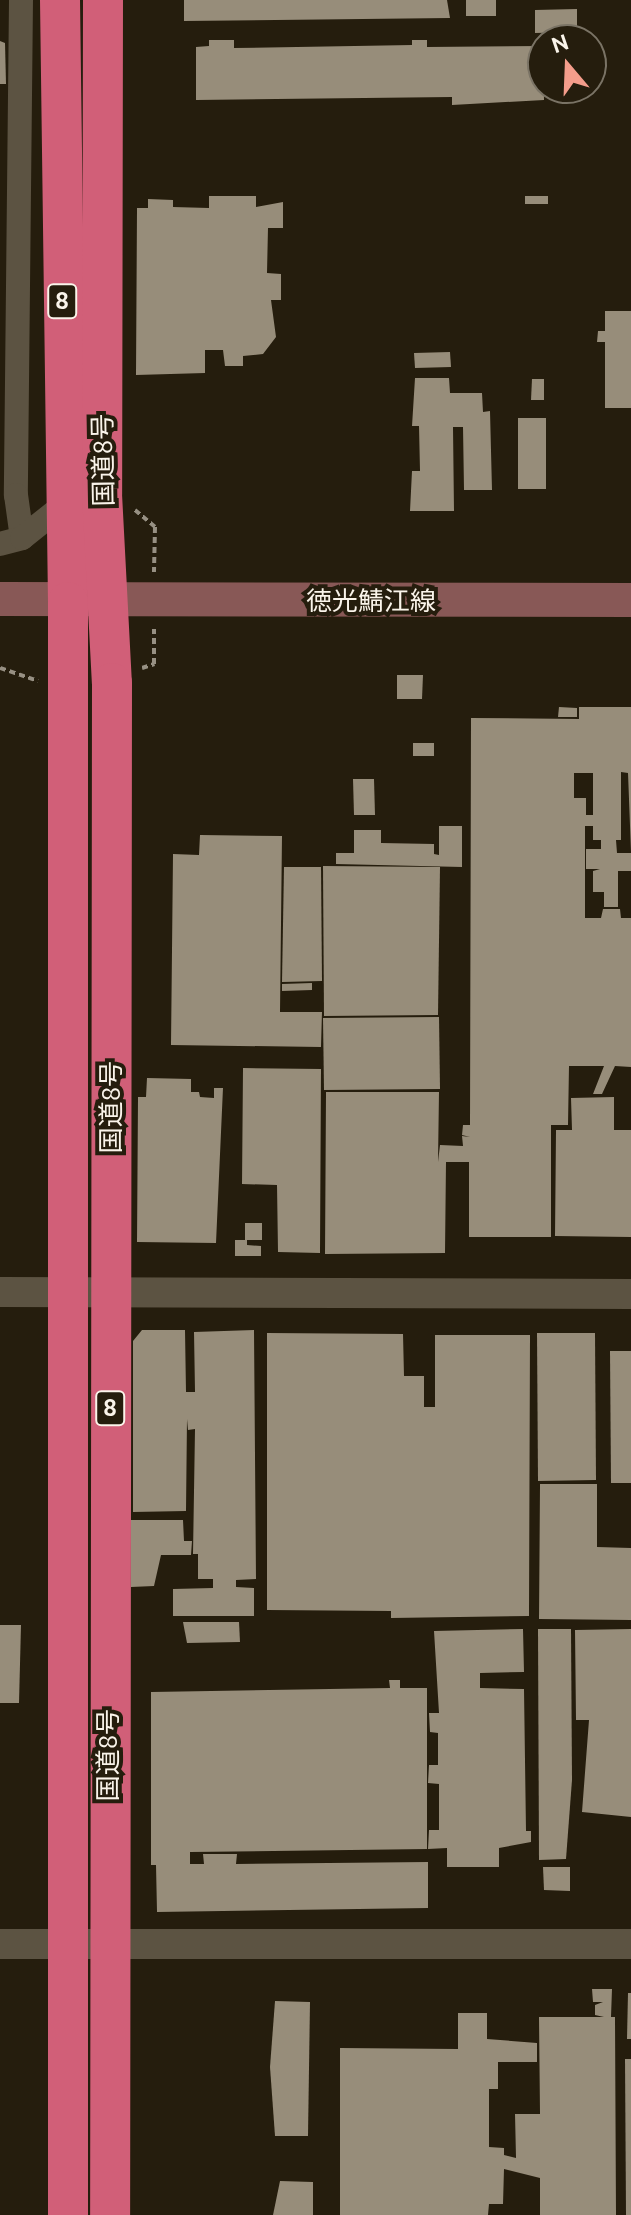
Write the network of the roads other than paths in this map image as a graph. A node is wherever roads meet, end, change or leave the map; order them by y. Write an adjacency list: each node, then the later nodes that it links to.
1 (60, 0): 5 (highway, 国道8号 / 8)
2 (103, 0): 8 (highway, 国道8号 / 8)
3 (14, 14): 4 (street)
4 (10, 151): 6 (street)
5 (66, 503): 6 (street); 10 (highway, 国道8号 / 8)
6 (11, 541)
7 (0, 599): 10 (main road, 徳光鯖江線)
8 (112, 600): 9 (main road, 徳光鯖江線); 10 (main road, 徳光鯖江線); 13 (highway, 国道8号 / 8)
9 (631, 600)
10 (68, 602): 12 (highway, 国道8号 / 8)
11 (0, 1292): 12 (street)
12 (67, 1293): 13 (street); 15 (highway, 国道8号 / 8)
13 (110, 1293): 14 (street); 16 (highway, 国道8号 / 8)
14 (631, 1294)
15 (65, 1943): 16 (street); 17 (street); 19 (highway, 国道8号 / 8)
16 (108, 1943): 18 (street); 20 (highway, 国道8号 / 8)
17 (0, 1944)
18 (631, 1944)
19 (68, 2215)
20 (110, 2215)

